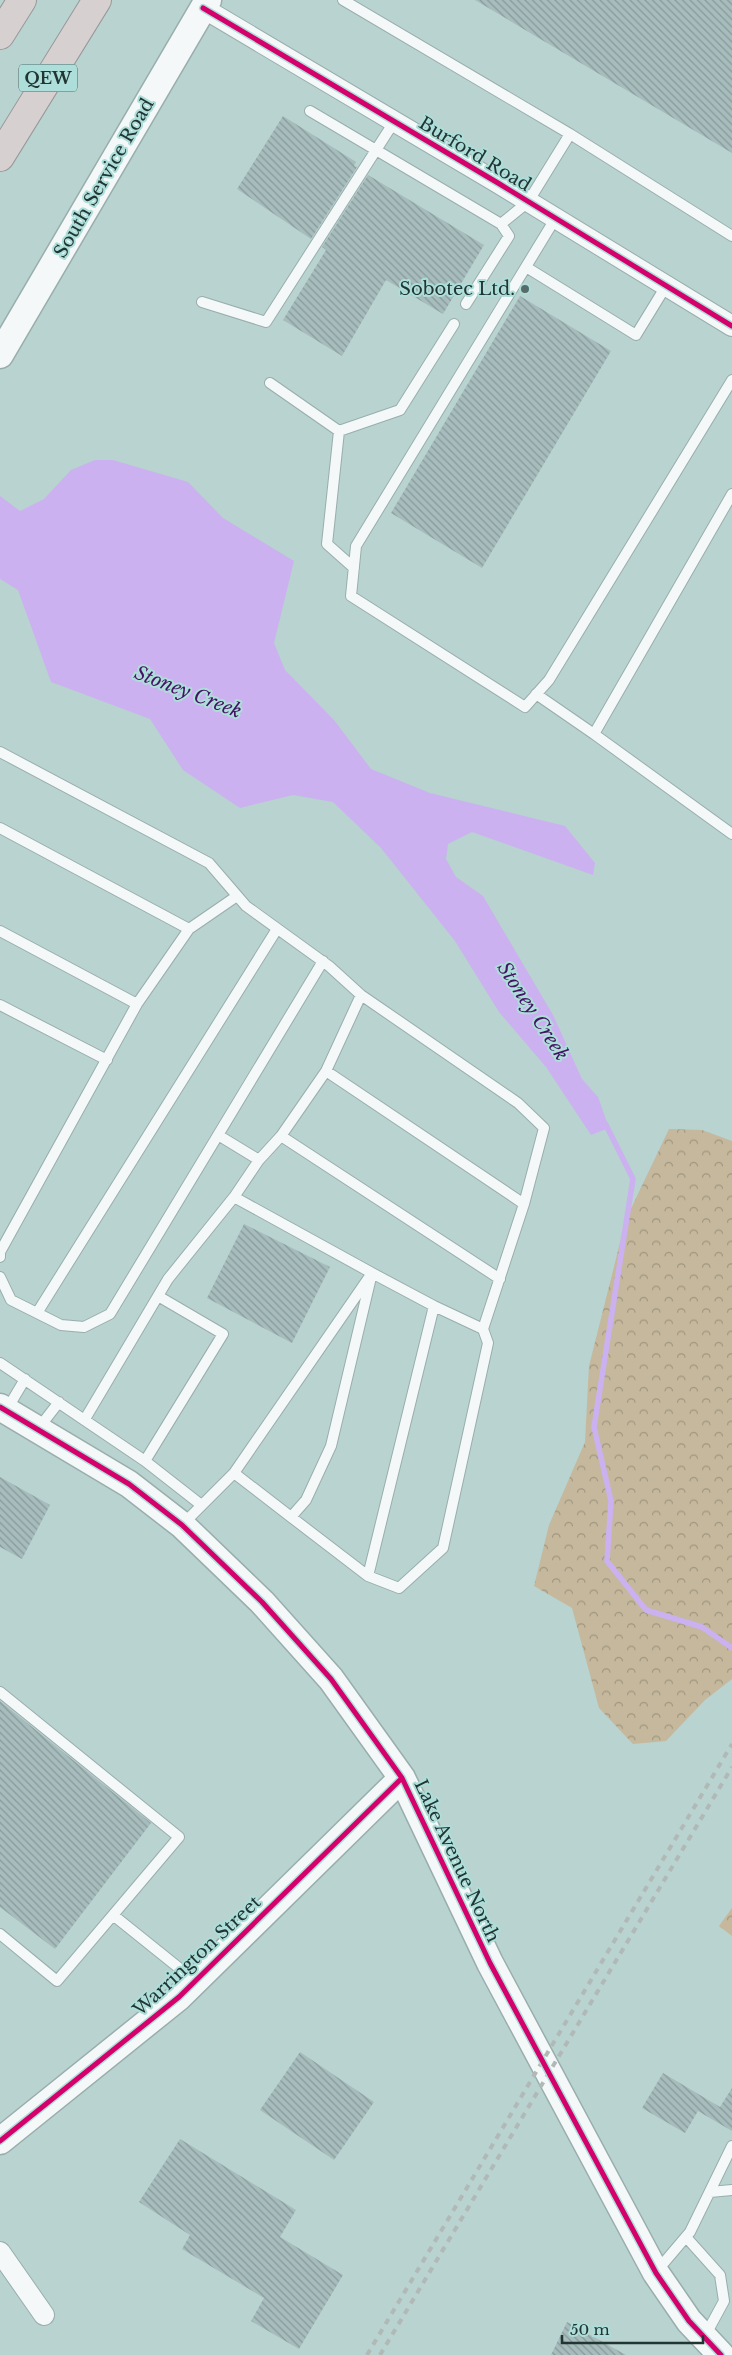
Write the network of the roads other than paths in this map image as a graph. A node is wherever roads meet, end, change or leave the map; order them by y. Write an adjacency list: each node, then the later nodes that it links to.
1 (22, 0): 5 (highway)
2 (96, 0): 10 (highway, QEW)
3 (343, 0): 8 (lane)
4 (206, 4): 7 (street, Burford Road); 21 (street, South Service Road)
5 (0, 35)
6 (310, 111): 9 (lane)
7 (394, 122): 9 (lane); 11 (street, Burford Road)
8 (570, 134): 11 (lane); 14 (lane)
9 (376, 150): 13 (lane); 17 (lane)
10 (0, 157)
11 (528, 202): 12 (street, Burford Road); 13 (lane)
12 (556, 219): 15 (lane); 16 (street, Burford Road)
13 (501, 224): 18 (lane)
14 (732, 236)
15 (526, 267): 16 (lane); 26 (lane)
16 (666, 286): 20 (street, Burford Road)
17 (202, 302)
18 (466, 304)
19 (454, 324): 24 (lane)
20 (732, 326)
21 (0, 355)
22 (732, 380): 27 (lane)
23 (270, 383): 24 (lane)
24 (340, 431): 26 (lane)
25 (732, 494): 28 (lane)
26 (354, 568): 27 (lane)
27 (536, 694): 28 (lane)
28 (594, 734): 31 (lane)
29 (0, 752): 32 (lane)
30 (0, 828): 33 (lane)
31 (732, 834)
32 (237, 896): 33 (lane); 34 (lane)
33 (189, 929): 38 (lane)
34 (277, 929): 36 (lane); 53 (lane)
35 (0, 930): 38 (lane)
36 (322, 961): 37 (lane); 42 (lane)
37 (361, 995): 41 (lane); 46 (lane)
38 (137, 1004): 40 (lane)
39 (0, 1005): 40 (lane)
40 (107, 1060): 47 (lane)
41 (326, 1071): 43 (lane); 46 (lane)
42 (218, 1135): 44 (lane); 53 (lane)
43 (281, 1136): 44 (lane); 50 (lane)
44 (259, 1160): 45 (lane)
45 (234, 1197): 48 (lane); 51 (lane)
46 (524, 1204): 50 (lane)
47 (0, 1257)
48 (372, 1272): 52 (lane); 62 (lane); 64 (lane)
49 (0, 1276): 53 (lane)
50 (500, 1279): 54 (lane)
51 (158, 1296): 59 (lane); 61 (lane)
52 (434, 1306): 54 (lane); 66 (lane)
53 (37, 1313)
54 (484, 1328): 66 (lane)
55 (0, 1363): 56 (lane)
56 (25, 1379): 57 (lane); 58 (lane)
57 (59, 1402): 59 (lane); 60 (lane)
58 (3, 1409): 60 (street, Lake Avenue North)
59 (85, 1419): 61 (lane)
60 (38, 1429): 65 (street, Lake Avenue North)
61 (145, 1461): 63 (lane)
62 (234, 1473): 63 (lane); 64 (lane)
63 (200, 1504): 65 (lane)
64 (292, 1518): 66 (lane)
65 (182, 1525): 68 (street, Lake Avenue North)
66 (368, 1576)
67 (0, 1692): 69 (lane)
68 (402, 1778): 71 (street, Warrington Street); 78 (street, Lake Avenue North)
69 (113, 1915): 70 (lane); 71 (lane)
70 (0, 1934)
71 (195, 1981): 72 (street, Warrington Street)
72 (0, 2142)
73 (732, 2146): 75 (lane)
74 (732, 2190): 75 (lane)
75 (710, 2192): 76 (lane)
76 (686, 2237): 78 (lane); 80 (lane)
77 (0, 2252): 79 (street)
78 (656, 2273): 80 (street, Lake Avenue North)
79 (44, 2315)
80 (712, 2346)

